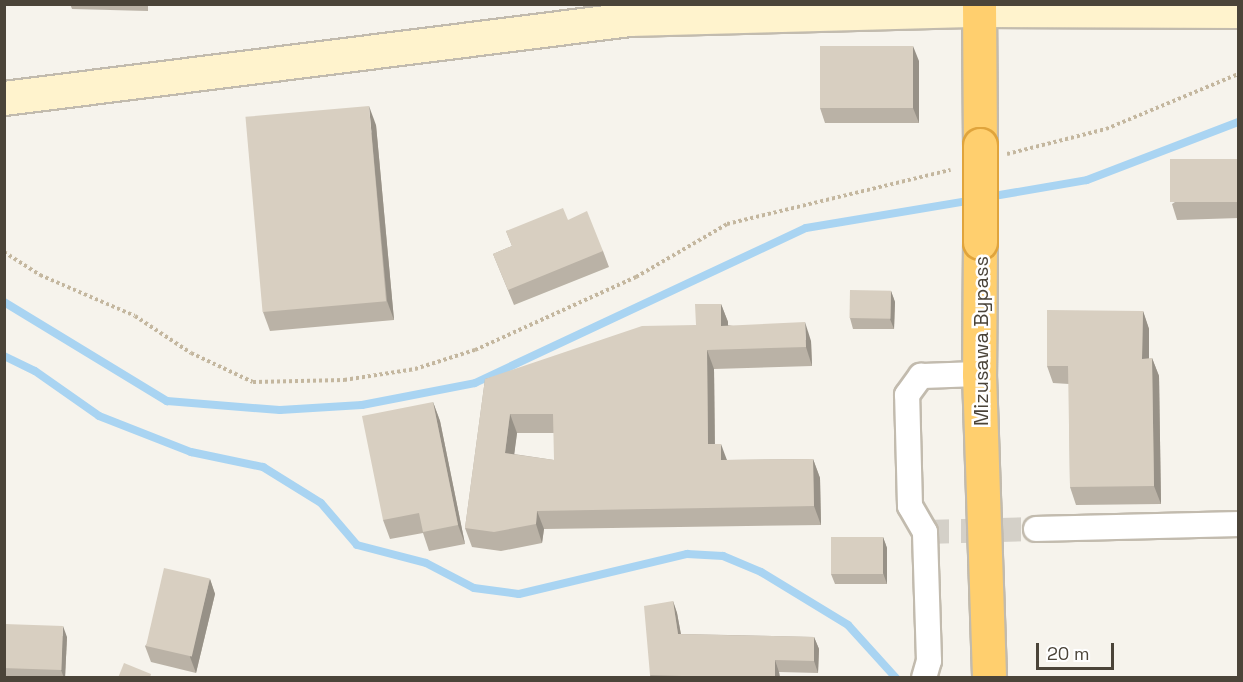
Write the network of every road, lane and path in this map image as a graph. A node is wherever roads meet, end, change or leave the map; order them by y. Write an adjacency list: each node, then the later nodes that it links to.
1 (980, 7): 2 (street); 4 (street); 5 (highway, Mizusawa Bypass)
2 (1239, 11)
3 (1239, 74): 5 (path)
4 (4, 98)
5 (980, 157): 6 (path); 7 (highway, Mizusawa Bypass, bridge)
6 (4, 252)
7 (979, 374): 10 (street); 11 (highway, Mizusawa Bypass)
8 (1239, 524): 9 (street)
9 (1036, 529)
10 (924, 678)
11 (989, 678)

